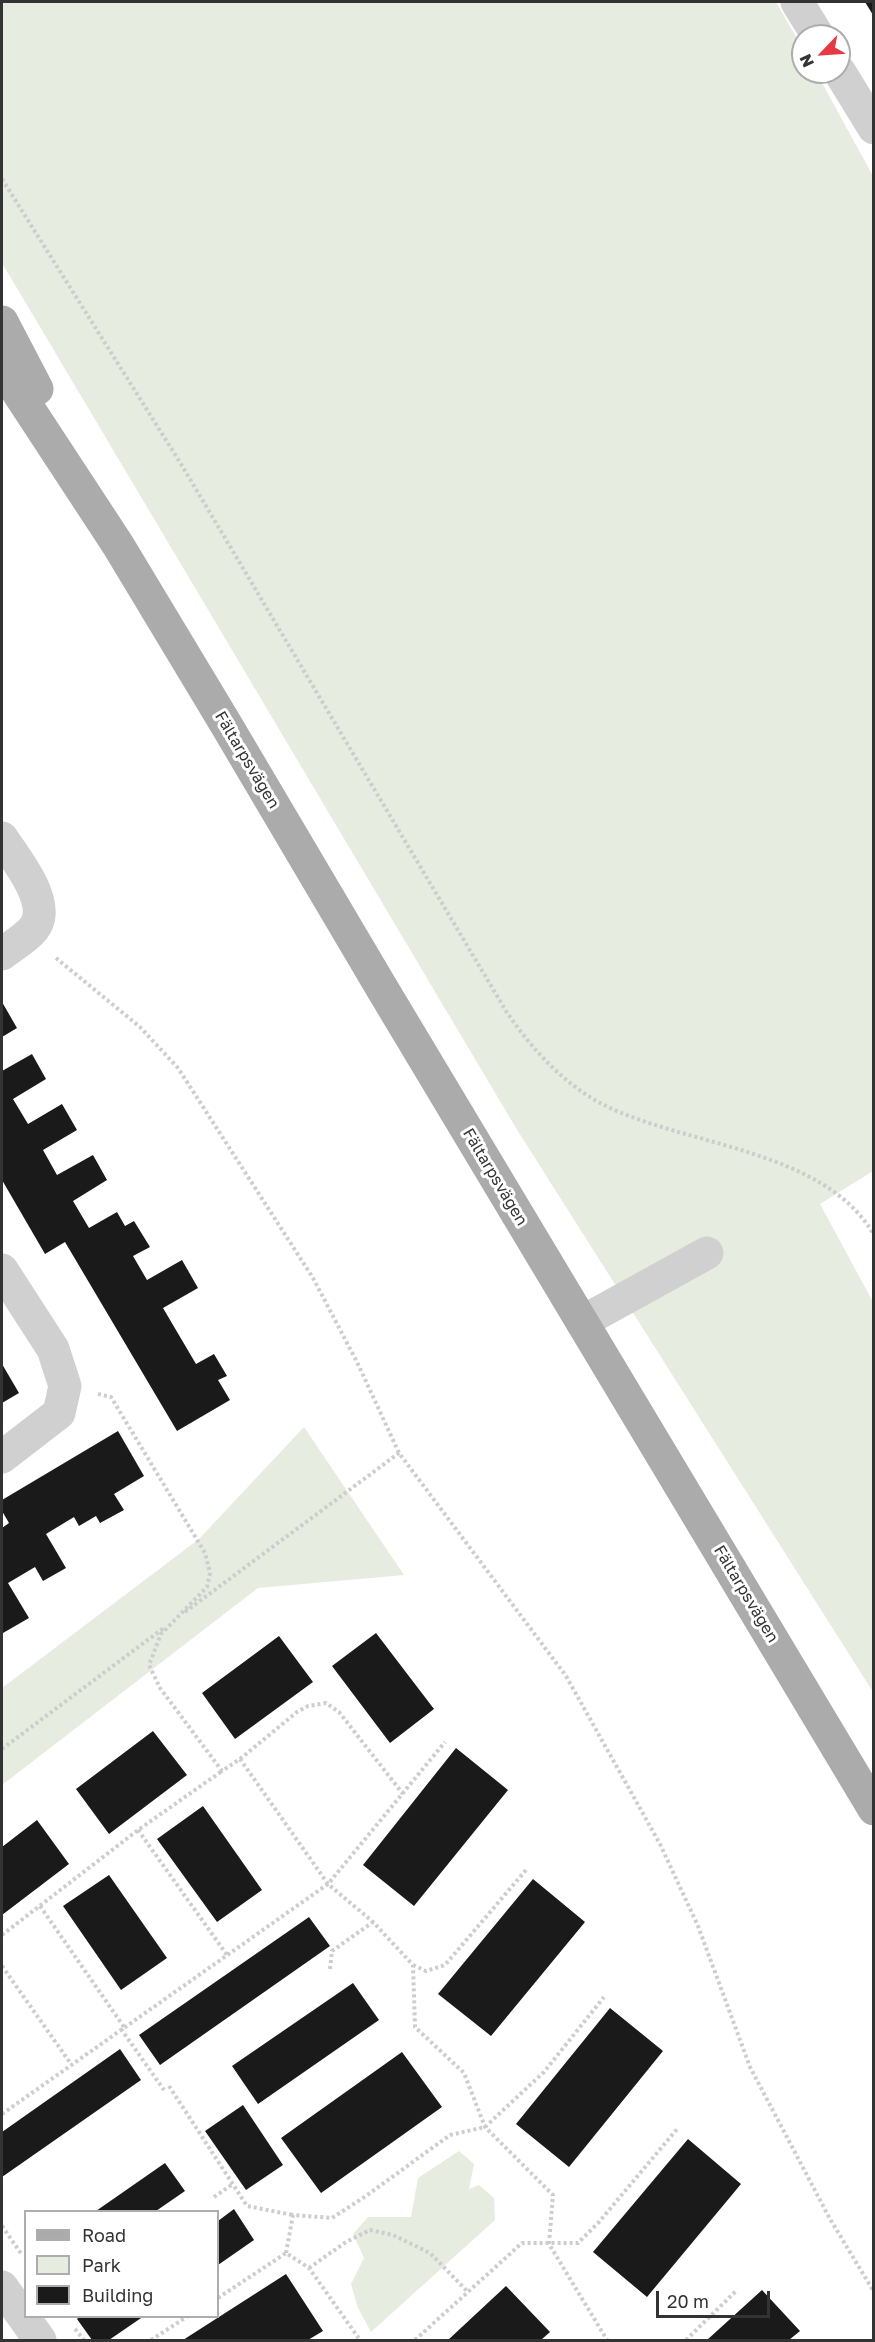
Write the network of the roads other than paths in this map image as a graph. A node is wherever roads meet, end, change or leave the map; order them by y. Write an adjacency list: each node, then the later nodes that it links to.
1 (797, 2): 2 (street)
2 (811, 24)
3 (847, 84): 4 (street)
4 (873, 128)
5 (2, 322): 7 (main road, Fältarpsvägen)
6 (2, 368): 7 (main road, Fältarpsvägen)
7 (118, 545): 12 (main road, Fältarpsvägen)
8 (2, 838): 9 (street)
9 (14, 944)
10 (707, 1253): 12 (street)
11 (2, 1270): 13 (street)
12 (582, 1322): 14 (main road, Fältarpsvägen)
13 (2, 1457)
14 (873, 1809)
15 (2, 2287): 16 (street)
16 (24, 2318)
17 (24, 2318): 18 (street)
18 (40, 2340)

